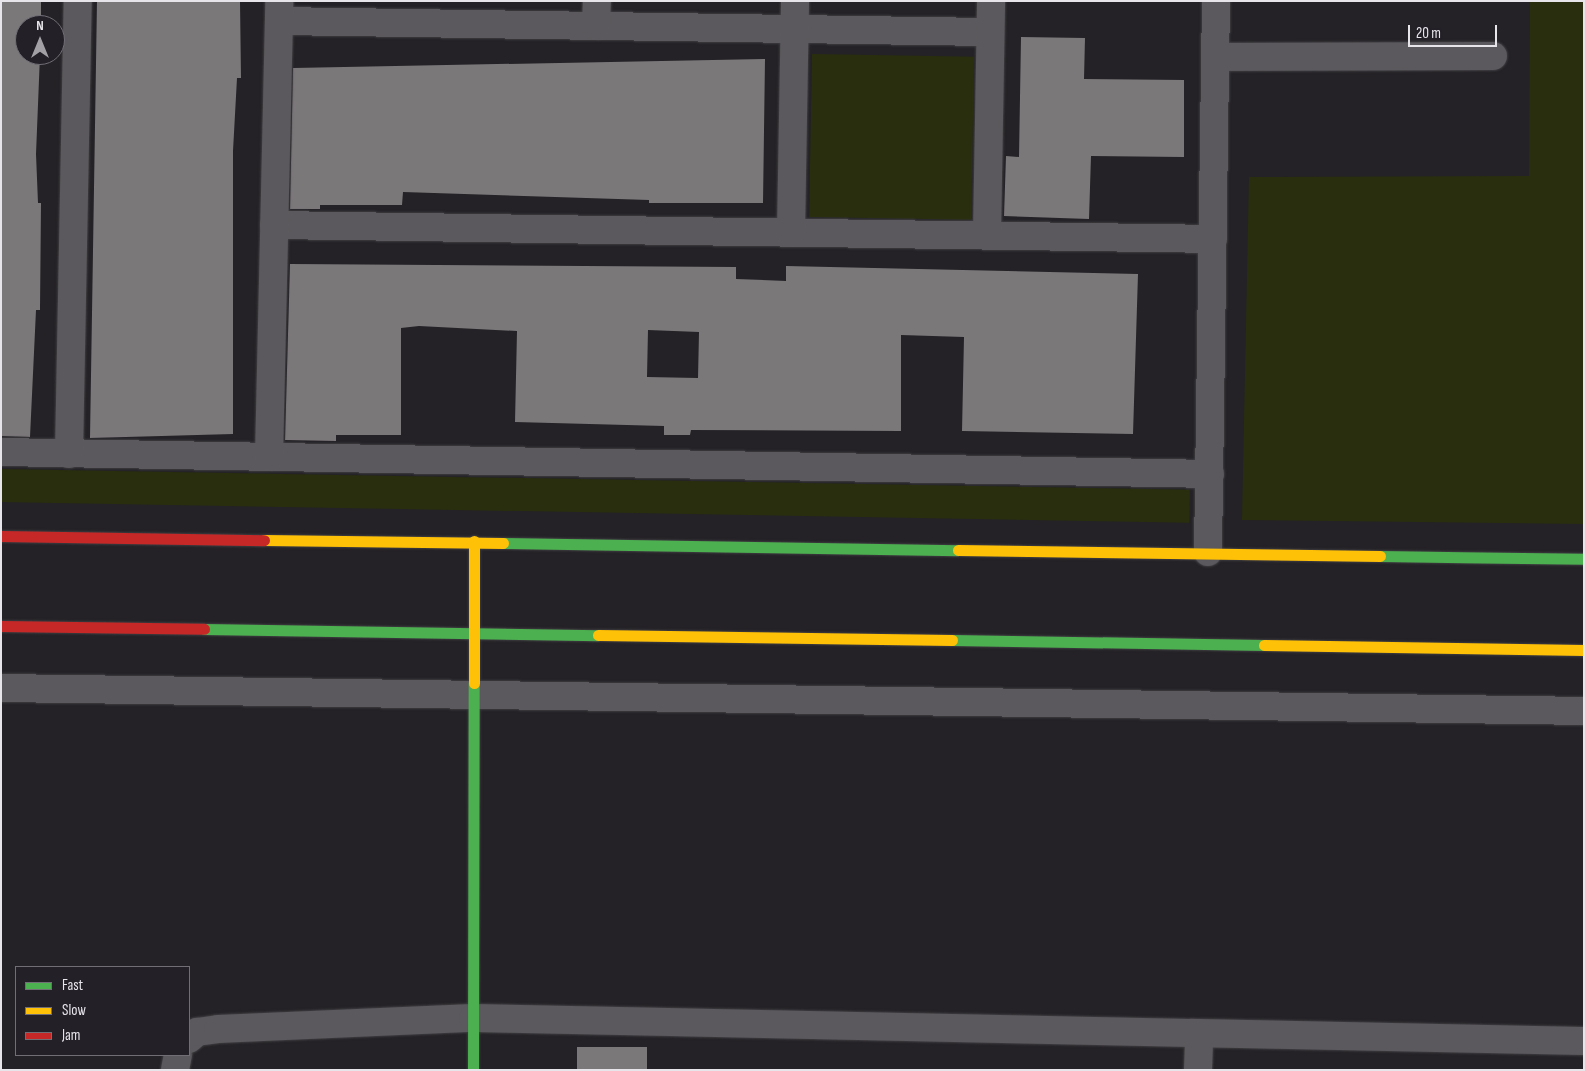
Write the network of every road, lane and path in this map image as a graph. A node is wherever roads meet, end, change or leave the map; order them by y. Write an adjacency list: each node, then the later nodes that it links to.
1 (78, 1): 16 (street)
2 (795, 1): 7 (street)
3 (991, 1): 8 (street)
4 (1216, 1): 10 (street)
5 (279, 11): 6 (street); 11 (street)
6 (597, 14): 7 (street)
7 (794, 29): 8 (street); 12 (street)
8 (990, 32): 13 (street)
9 (1493, 56): 10 (street)
10 (1216, 57): 14 (street)
11 (274, 225): 12 (street); 17 (street)
12 (791, 232): 13 (street)
13 (987, 235): 14 (street)
14 (1213, 239): 18 (street)
15 (1, 452): 16 (street)
16 (69, 454): 17 (street)
17 (269, 457): 18 (street)
18 (1210, 474): 21 (street)
19 (1, 536): 20 (street)
20 (474, 541): 21 (street); 24 (street)
21 (1208, 552): 22 (street)
22 (1584, 558)
23 (1, 626): 24 (street)
24 (474, 633): 25 (street); 27 (street)
25 (1584, 650)
26 (1, 688): 27 (street)
27 (475, 694): 28 (street); 29 (street)
28 (1584, 711)
29 (473, 1018): 30 (street); 31 (street); 35 (street)
30 (1199, 1036): 32 (street); 36 (street)
31 (190, 1038)
32 (1584, 1041)
33 (178, 1056): 34 (street)
34 (175, 1070)
35 (472, 1070)
36 (1198, 1070)

